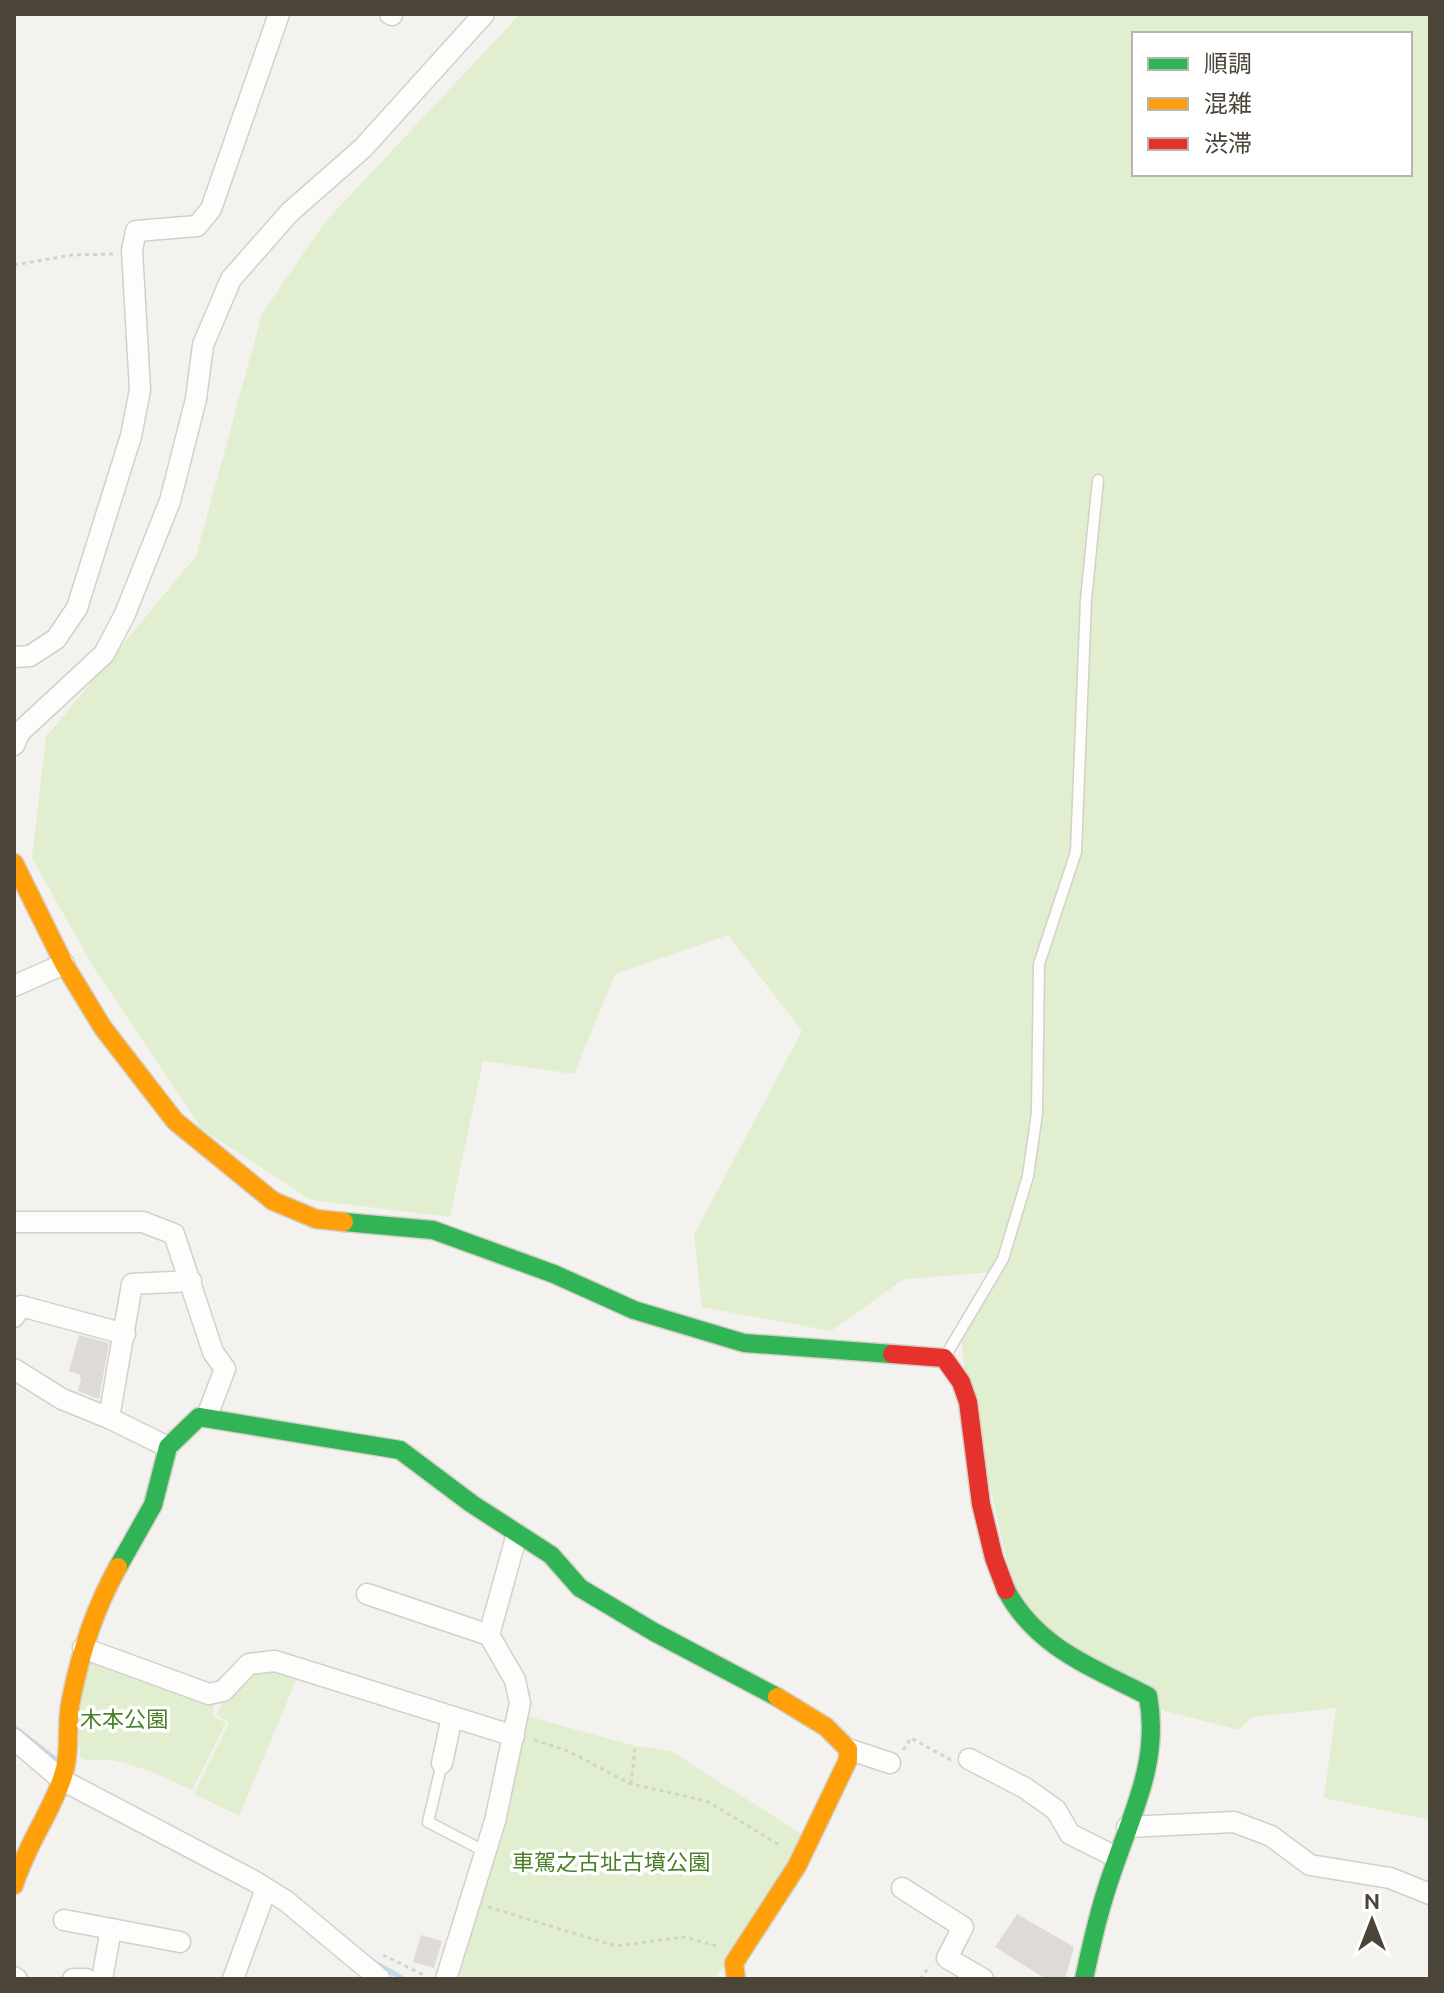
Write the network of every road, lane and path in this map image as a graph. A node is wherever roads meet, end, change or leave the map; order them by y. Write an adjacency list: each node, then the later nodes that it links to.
1 (279, 14): 3 (street)
2 (484, 14): 7 (street)
3 (132, 250): 4 (path); 6 (street)
4 (14, 265)
5 (1098, 480): 15 (lane)
6 (14, 657)
7 (14, 745)
8 (14, 863): 9 (street)
9 (64, 964): 10 (street); 15 (street)
10 (14, 986)
11 (14, 1222): 12 (street)
12 (191, 1281): 14 (street); 17 (street)
13 (14, 1317): 14 (street)
14 (125, 1334): 18 (street)
15 (944, 1358): 34 (street)
16 (14, 1369): 18 (street)
17 (207, 1416): 19 (street); 20 (street)
18 (109, 1418): 19 (street)
19 (168, 1447): 23 (street)
20 (517, 1534): 22 (street); 28 (street)
21 (367, 1594): 22 (street)
22 (489, 1635): 25 (street)
23 (83, 1648): 24 (street); 32 (street)
24 (452, 1717): 25 (street); 30 (street)
25 (514, 1736): 33 (path); 35 (street)
26 (14, 1739): 32 (street)
27 (635, 1749): 33 (path)
28 (848, 1749): 31 (street); 36 (street)
29 (969, 1759): 31 (path); 37 (street)
30 (442, 1763): 35 (lane)
31 (890, 1763)
32 (62, 1780): 38 (street); 40 (street)
33 (631, 1784): 36 (path)
34 (1127, 1827): 37 (street); 41 (street)
35 (486, 1852): 42 (street)
36 (802, 1855): 46 (street)
37 (1116, 1857): 55 (street)
38 (14, 1885)
39 (902, 1888): 54 (street)
40 (266, 1889): 51 (street); 52 (street)
41 (1430, 1894)
42 (472, 1903): 46 (path); 47 (street)
43 (64, 1920): 44 (street)
44 (111, 1929): 45 (street); 50 (street)
45 (180, 1942)
46 (738, 1958): 53 (street)
47 (447, 1976)
48 (73, 1979): 49 (street)
49 (86, 1979)
50 (102, 1979)
51 (233, 1979)
52 (380, 1979)
53 (736, 1979)
54 (983, 1979)
55 (1084, 1979)

